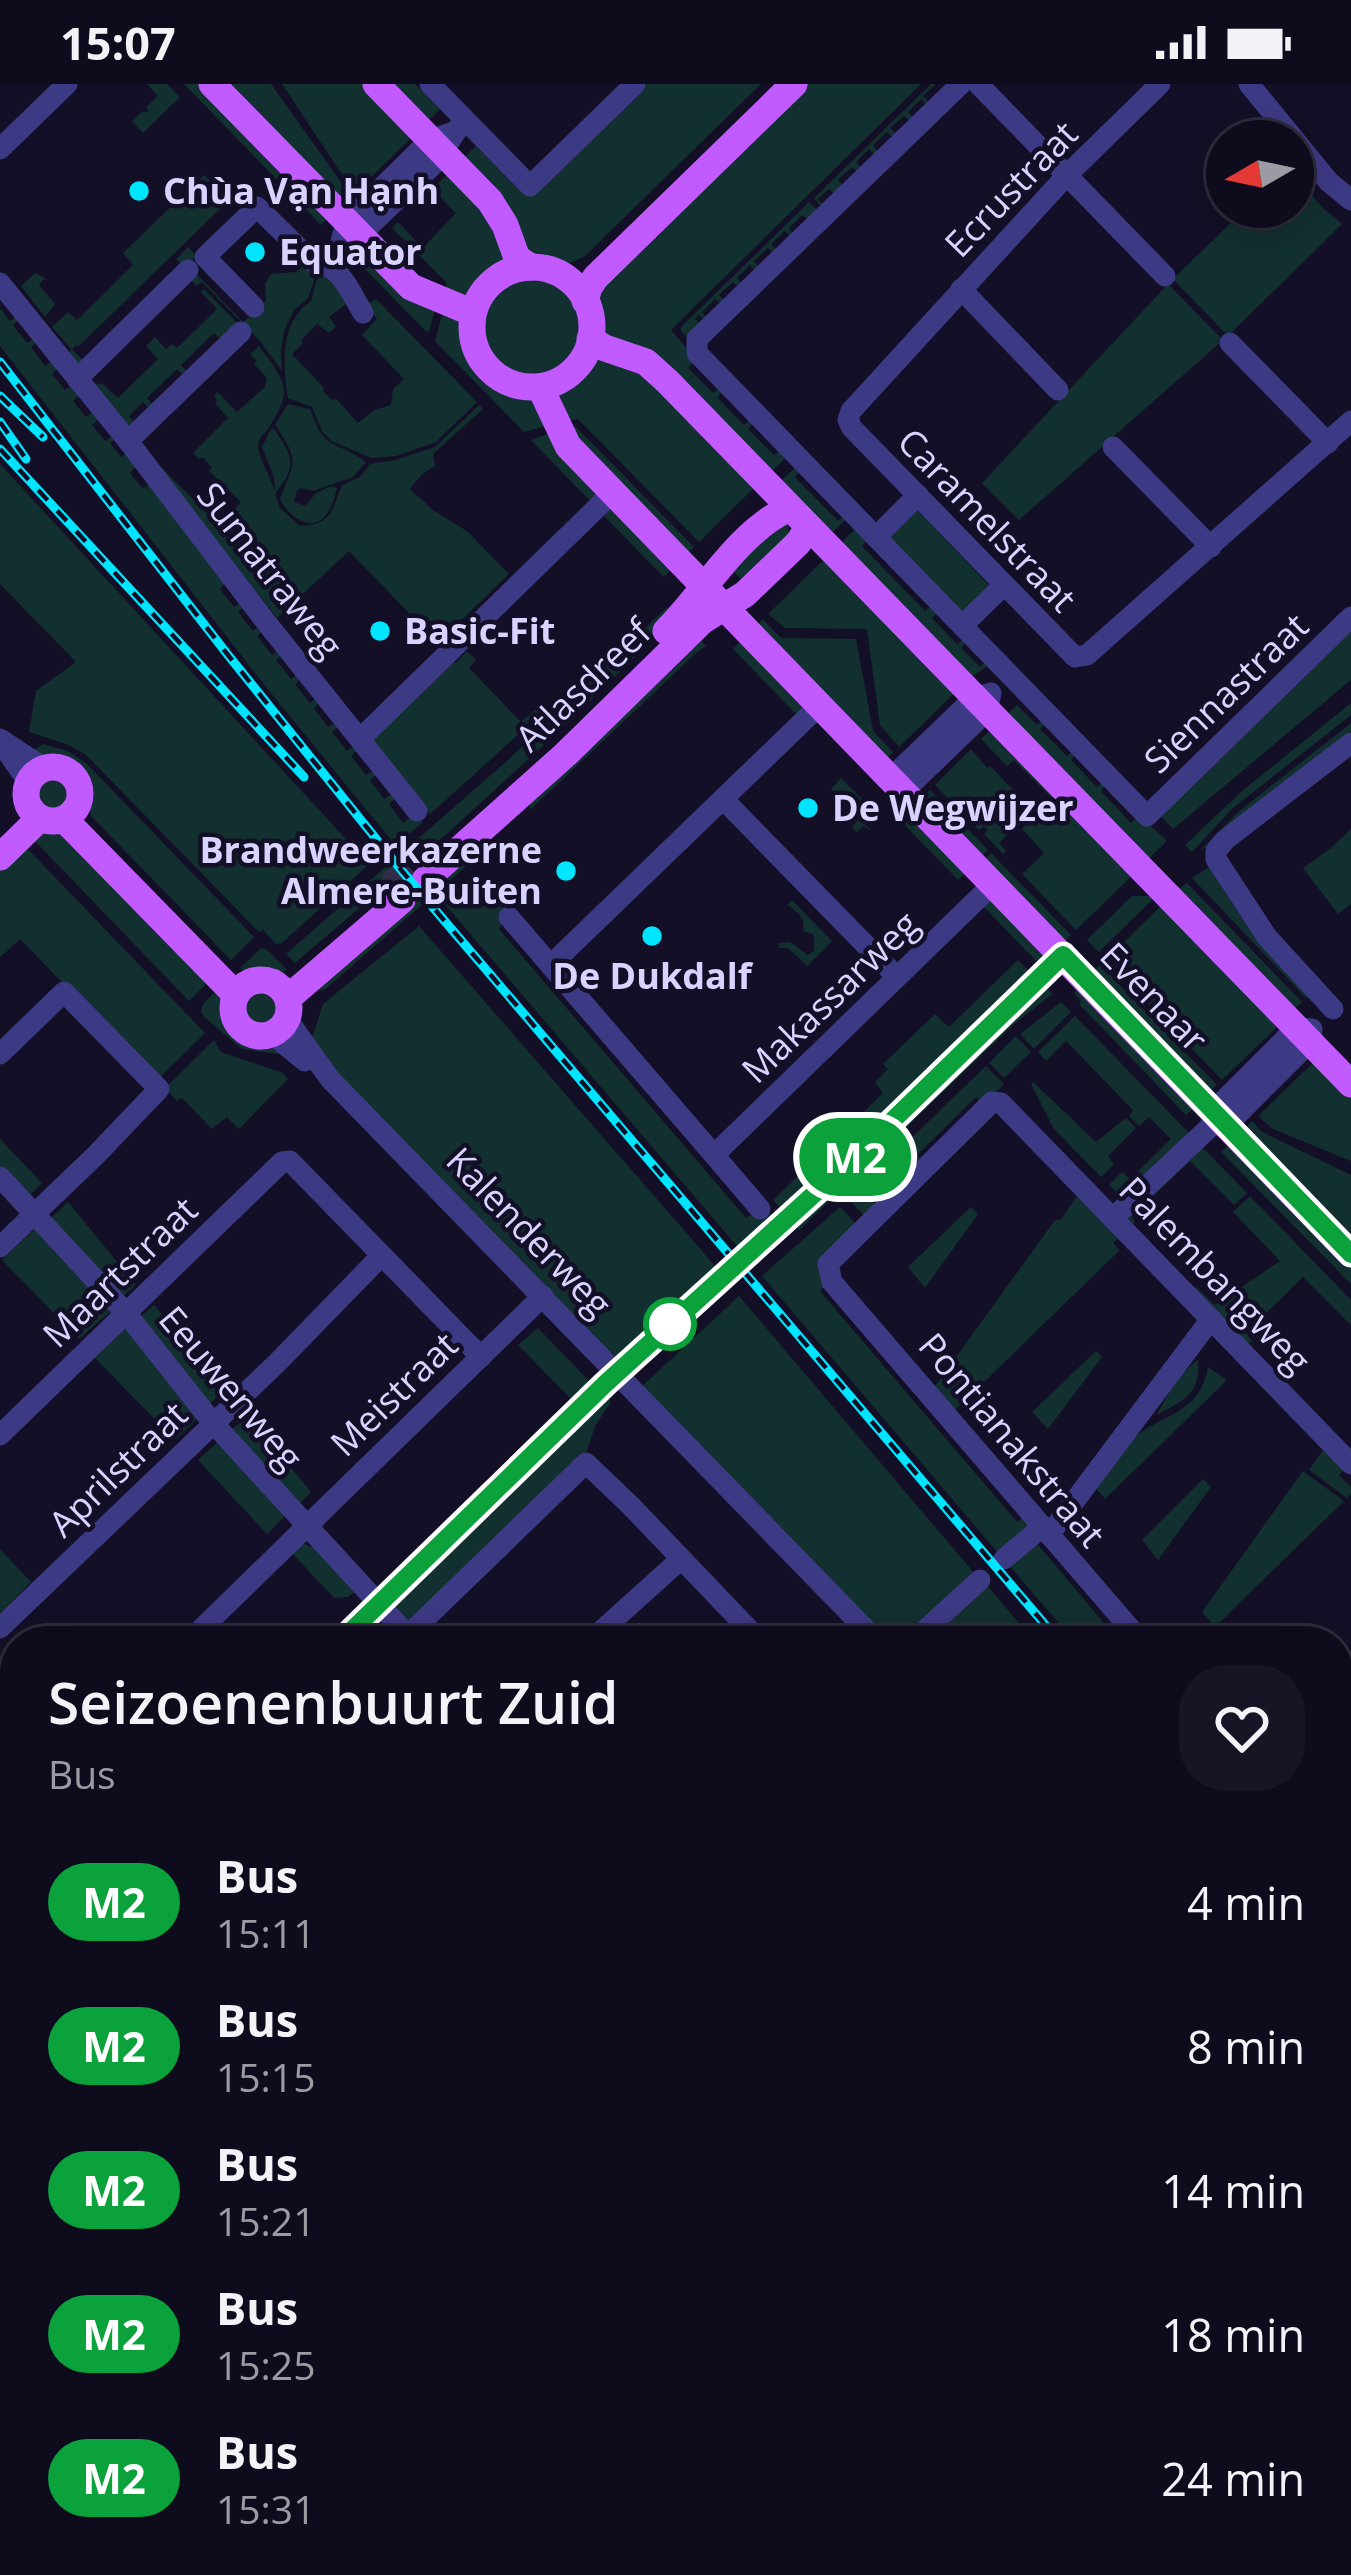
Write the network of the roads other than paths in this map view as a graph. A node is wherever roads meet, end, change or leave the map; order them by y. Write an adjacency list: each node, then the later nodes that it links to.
1 (67, 84): 13 (street)
2 (212, 84): 16 (main road)
3 (376, 84): 12 (main road)
4 (430, 84): 12 (street)
5 (635, 84): 12 (street)
6 (769, 84): 20 (main road)
7 (794, 84): 24 (main road)
8 (961, 84): 42 (street)
9 (978, 84): 14 (street)
10 (1160, 84): 14 (street, Ecrustraat)
11 (1249, 84): 15 (street)
12 (448, 137): 16 (street); 18 (main road)
13 (0, 149)
14 (1067, 175): 21 (street); 23 (street, Ecrustraat)
15 (1351, 200)
16 (350, 232): 17 (street); 27 (main road)
17 (324, 262): 25 (street); 26 (street)
18 (531, 267): 20 (main road); 27 (main road)
19 (188, 270): 31 (street)
20 (563, 276): 24 (main road)
21 (1165, 276)
22 (0, 284): 31 (street, Sumatraweg)
23 (961, 289): 33 (street, Ecrustraat); 35 (street, Ecrustraat)
24 (585, 301): 29 (main road)
25 (254, 307)
26 (363, 313)
27 (473, 314): 32 (main road)
28 (241, 332): 36 (street)
29 (590, 339): 32 (main road); 41 (main road)
30 (1230, 343): 37 (street)
31 (77, 379): 36 (street, Sumatraweg)
32 (540, 387): 39 (main road, Evenaar)
33 (1058, 390)
34 (1351, 421): 37 (street)
35 (852, 428): 40 (street, Caramelstraat)
36 (128, 441): 51 (street, Sumatraweg)
37 (1328, 443): 43 (street)
38 (1114, 447): 43 (street)
39 (612, 494): 45 (main road, Evenaar); 51 (street)
40 (918, 496): 42 (street); 44 (street, Caramelstraat)
41 (798, 518): 45 (main road); 49 (main road)
42 (876, 537): 47 (street)
43 (1211, 547): 44 (street, Caramelstraat)
44 (1004, 584): 47 (street)
45 (714, 598): 50 (main road, Evenaar); 60 (main road, Atlasdreef)
46 (1351, 617): 48 (street, Siennastraat)
47 (963, 625): 48 (street)
48 (1009, 674): 49 (street)
49 (984, 701): 54 (street); 68 (main road)
50 (819, 706): 54 (main road, Evenaar); 55 (street)
51 (360, 739): 57 (street, Sumatraweg)
52 (0, 740): 56 (street)
53 (1351, 743): 67 (street)
54 (897, 786): 61 (main road, Evenaar)
55 (723, 799): 64 (street); 65 (street)
56 (47, 800): 58 (main road); 59 (main road); 66 (main road, Kalenderweg)
57 (417, 811)
58 (0, 832)
59 (0, 857)
60 (419, 873)
61 (993, 884): 65 (street, Makassarweg); 71 (main road, Evenaar)
62 (396, 893): 66 (main road)
63 (509, 917): 64 (street)
64 (554, 969): 72 (street)
65 (897, 977): 72 (street, Makassarweg)
66 (268, 1002): 81 (street, Kalenderweg)
67 (1342, 1002): 68 (street)
68 (1306, 1033): 70 (main road); 71 (street)
69 (0, 1054): 75 (street)
70 (1351, 1084)
71 (1217, 1120): 76 (street); 78 (main road, Evenaar)
72 (714, 1155): 74 (street)
73 (0, 1177): 75 (street, Eeuwenweg)
74 (760, 1209)
75 (34, 1213): 77 (street); 82 (street, Eeuwenweg)
76 (1114, 1217): 80 (street, Palembangweg); 83 (street, Palembangweg)
77 (0, 1247)
78 (1351, 1254)
79 (382, 1255): 82 (street, Maartstraat); 84 (street); 85 (street, Aprilstraat)
80 (832, 1282): 89 (street, Pontianakstraat)
81 (543, 1296): 84 (street, Meistraat); 99 (street, Kalenderweg)
82 (125, 1313): 85 (street, Eeuwenweg); 86 (street, Maartstraat)
83 (1211, 1319): 87 (street, Palembangweg); 89 (street)
84 (481, 1357): 88 (street, Meistraat)
85 (213, 1423): 88 (street, Eeuwenweg); 93 (street, Aprilstraat)
86 (0, 1436)
87 (1351, 1463)
88 (305, 1526): 94 (street, Meistraat); 95 (street, Eeuwenweg)
89 (1046, 1531): 91 (street); 101 (street, Pontianakstraat)
90 (681, 1559): 96 (street); 97 (street); 98 (street)
91 (1004, 1559)
92 (980, 1580): 100 (street)
93 (2, 1626)
94 (204, 1626)
95 (396, 1626)
96 (421, 1626)
97 (607, 1626)
98 (746, 1626)
99 (862, 1626)
100 (929, 1626)
101 (1129, 1626)

